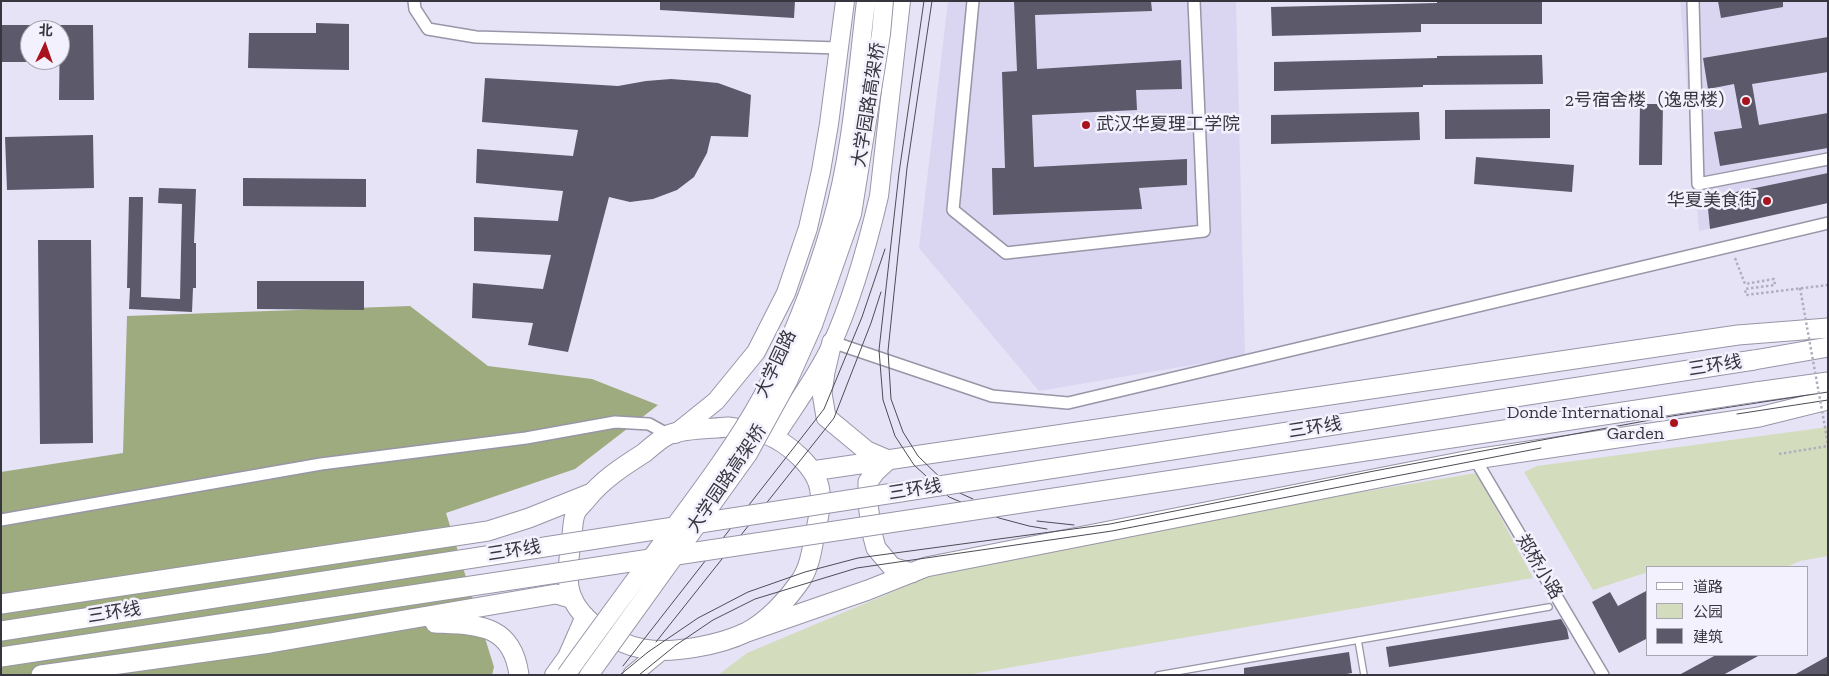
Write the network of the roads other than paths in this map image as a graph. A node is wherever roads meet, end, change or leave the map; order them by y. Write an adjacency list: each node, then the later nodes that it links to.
1 (414, 1): 9 (street)
2 (845, 1): 9 (main road)
3 (866, 1): 42 (main road, 大学园路, bridge)
4 (884, 1): 43 (main road, 大学园路高架桥, bridge)
5 (901, 1): 15 (main road, 大学园路)
6 (973, 1): 7 (street)
7 (1194, 1)
8 (1693, 1): 10 (street)
9 (839, 48): 21 (main road)
10 (1828, 159)
11 (1828, 223): 15 (street)
12 (1828, 320): 14 (highway)
13 (1828, 328): 14 (highway)
14 (1738, 335): 24 (highway)
15 (832, 342): 22 (main road, 大学园路); 24 (highway)
16 (1828, 347): 34 (highway, 三环线, bridge)
17 (1828, 382): 38 (highway, 三环线, bridge)
18 (1828, 400): 20 (highway)
19 (1828, 411): 20 (highway)
20 (1759, 417): 23 (highway)
21 (672, 435): 22 (highway); 26 (highway); 27 (street)
22 (774, 438): 25 (highway)
23 (1475, 459): 28 (highway); 47 (street, 郑桥小路)
24 (888, 460): 25 (highway); 28 (highway)
25 (812, 471): 35 (highway)
26 (592, 492): 29 (highway); 30 (highway)
27 (1, 520)
28 (912, 572): 35 (highway)
29 (573, 598): 32 (highway); 33 (highway)
30 (1, 604)
31 (1549, 607): 36 (lane)
32 (585, 616): 37 (highway); 41 (main road)
33 (396, 622): 39 (highway); 40 (highway)
34 (1, 631)
35 (747, 632): 37 (highway)
36 (1358, 640): 45 (lane); 46 (lane)
37 (661, 651): 44 (main road)
38 (1, 657)
39 (40, 675)
40 (519, 675)
41 (554, 675)
42 (566, 675)
43 (589, 675)
44 (632, 675)
45 (1158, 675)
46 (1364, 675)
47 (1603, 675)

